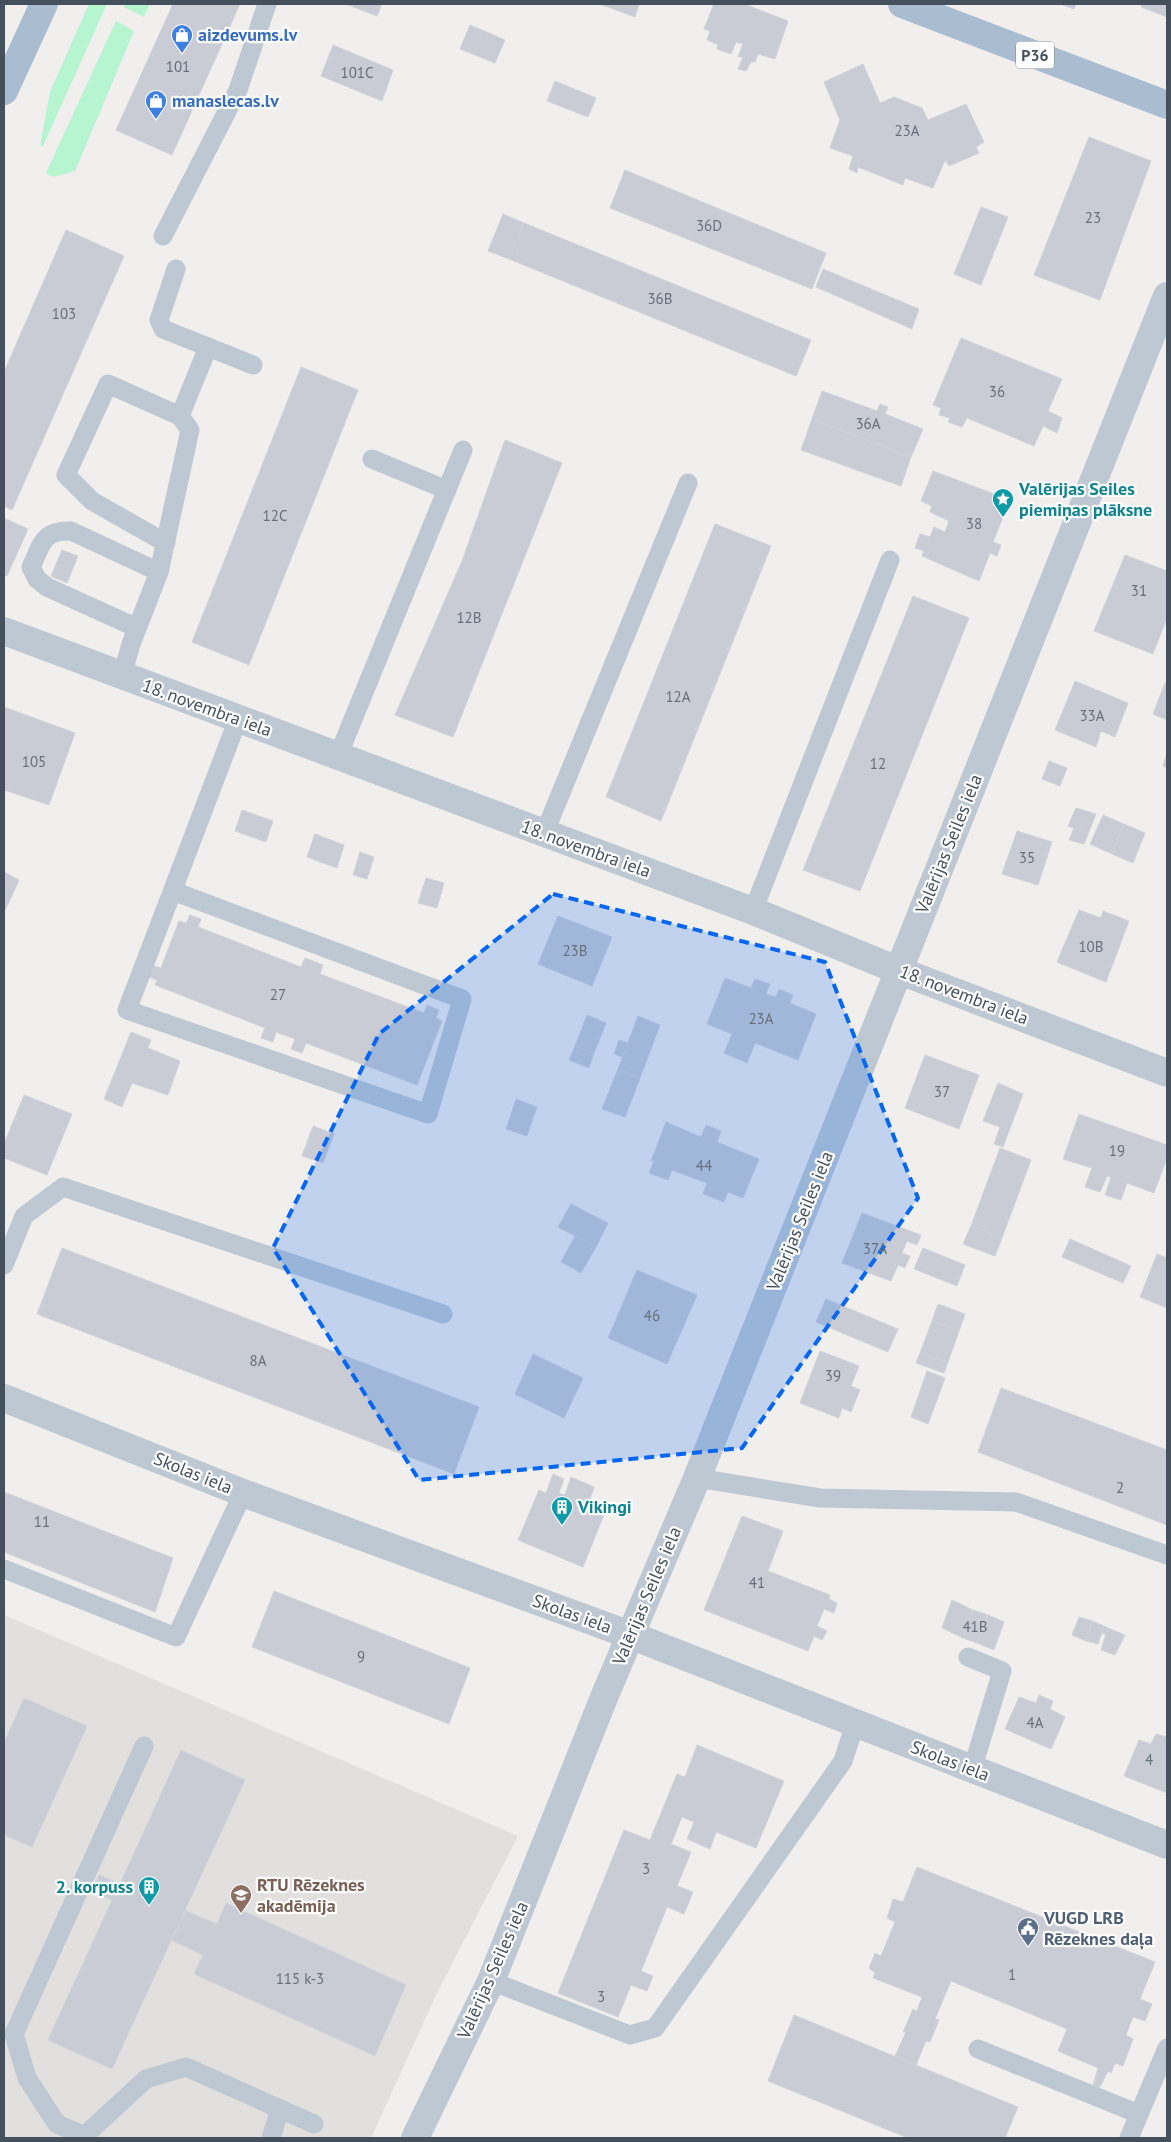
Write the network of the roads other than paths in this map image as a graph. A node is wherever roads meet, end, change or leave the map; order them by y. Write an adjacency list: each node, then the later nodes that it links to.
1 (44, 4): 4 (main road)
2 (267, 4): 6 (lane)
3 (902, 4): 5 (main road, P36)
4 (4, 91)
5 (1167, 105)
6 (163, 236)
7 (176, 269): 9 (lane)
8 (1167, 296): 27 (street, Valērijas Seiles iela)
9 (208, 347): 10 (lane); 11 (lane)
10 (253, 365)
11 (180, 416): 16 (lane); 16 (lane)
12 (463, 450): 15 (lane)
13 (372, 459): 15 (lane)
14 (688, 483): 24 (lane)
15 (447, 490): 23 (lane)
16 (166, 542): 18 (lane)
17 (890, 560): 26 (lane)
18 (160, 572): 19 (lane); 19 (lane)
19 (138, 628): 21 (lane)
20 (4, 631): 21 (street, 18. novembra iela)
21 (122, 676): 22 (street, 18. novembra iela)
22 (238, 719): 23 (street, 18. novembra iela); 25 (lane)
23 (338, 756): 24 (street, 18. novembra iela)
24 (544, 834): 26 (street, 18. novembra iela)
25 (173, 891): 25 (lane)
26 (753, 911): 27 (street, 18. novembra iela)
27 (900, 971): 28 (street, 18. novembra iela); 32 (street, Valērijas Seiles iela)
28 (1167, 1073)
29 (4, 1265): 30 (lane)
30 (443, 1314)
31 (4, 1398): 33 (street, Skolas iela)
32 (697, 1478): 34 (lane); 36 (street, Valērijas Seiles iela)
33 (243, 1493): 35 (lane); 36 (street, Skolas iela)
34 (1167, 1555)
35 (4, 1569)
36 (630, 1636): 38 (street, Skolas iela); 42 (street, Valērijas Seiles iela)
37 (968, 1657): 40 (lane)
38 (855, 1724): 40 (street, Skolas iela); 42 (lane)
39 (144, 1746): 48 (lane)
40 (972, 1770): 41 (street, Skolas iela)
41 (1167, 1845)
42 (491, 1981): 50 (street, Valērijas Seiles iela)
43 (1167, 2048): 46 (lane)
44 (978, 2049): 46 (lane)
45 (280, 2109): 47 (lane); 48 (lane); 49 (lane)
46 (1139, 2114): 51 (lane)
47 (314, 2124)
48 (82, 2137)
49 (271, 2138)
50 (415, 2138)
51 (1129, 2138)

